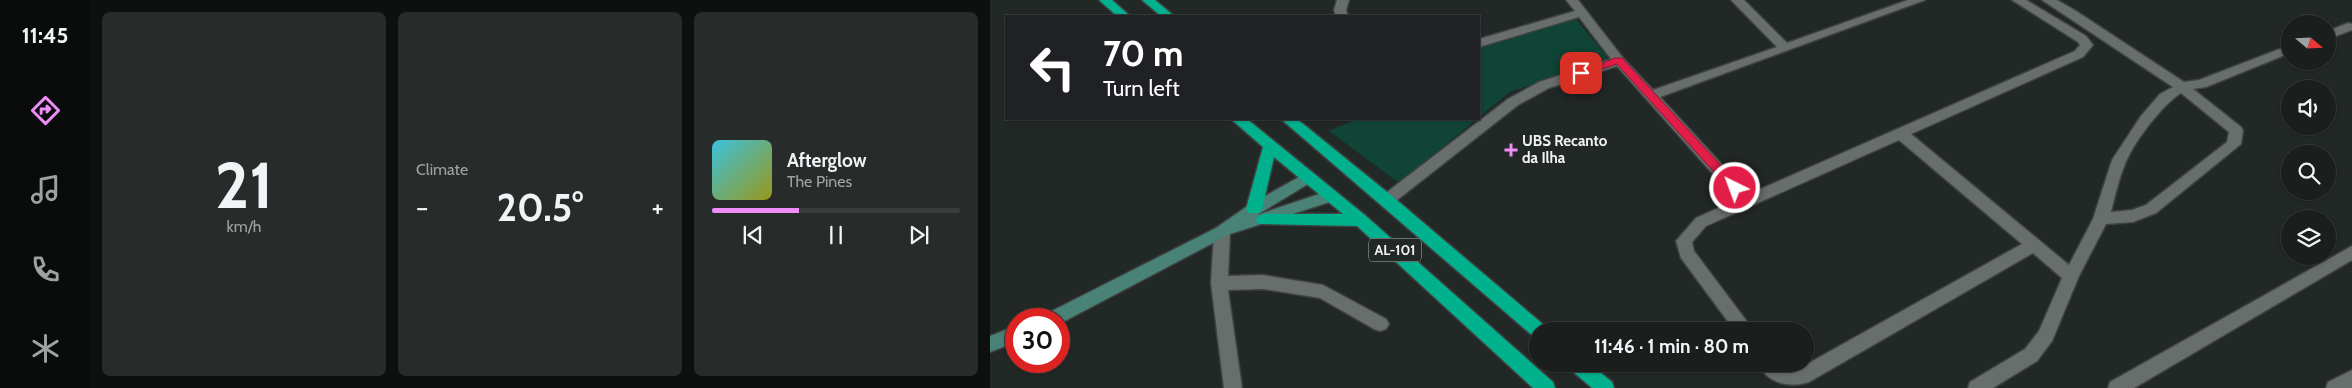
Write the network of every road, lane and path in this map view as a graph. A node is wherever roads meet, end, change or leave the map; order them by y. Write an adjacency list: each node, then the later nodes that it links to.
1 (1105, 0): 10 (highway)
2 (1148, 0): 11 (highway)
3 (1343, 0): 12 (street)
4 (1572, 0): 9 (street)
5 (1737, 0): 16 (street)
6 (1919, 0): 16 (street)
7 (2018, 0): 23 (street)
8 (2048, 0): 19 (street)
9 (1581, 14): 15 (street); 18 (street)
10 (1123, 15)
11 (1167, 15)
12 (1342, 15)
13 (2348, 27): 14 (street)
14 (2336, 32)
15 (1480, 43)
16 (1784, 48): 20 (street)
17 (2281, 53): 19 (street)
18 (1619, 60): 20 (street); 27 (street)
19 (2182, 87): 30 (street); 30 (street)
20 (1650, 96): 28 (street)
21 (1239, 120): 24 (highway, AL-101)
22 (1289, 120): 27 (highway, AL-101)
23 (1900, 133): 28 (street); 33 (street)
24 (1270, 146): 25 (highway, AL-101); 29 (highway)
25 (1308, 176): 26 (highway, AL-101); 29 (street)
26 (1331, 196): 29 (street); 31 (highway, AL-101)
27 (1387, 200): 38 (highway, AL-101)
28 (1747, 202): 39 (street)
29 (1259, 214): 31 (highway); 32 (street)
30 (2101, 219): 35 (street)
31 (1361, 220): 49 (highway, AL-101)
32 (1222, 232): 36 (street); 37 (street)
33 (2034, 245): 35 (street); 43 (street)
34 (2352, 252): 52 (street)
35 (2071, 276): 51 (street)
36 (1219, 283): 40 (street); 48 (street)
37 (1070, 310)
38 (1529, 322)
39 (1738, 322)
40 (1380, 324)
41 (1005, 338): 42 (street)
42 (990, 344)
43 (1814, 370)
44 (1586, 372): 50 (highway)
45 (1777, 372): 46 (street)
46 (1810, 372)
47 (2352, 378): 53 (street)
48 (1233, 388)
49 (1546, 388)
50 (1605, 388)
51 (1978, 388)
52 (2117, 388)
53 (2335, 388)

